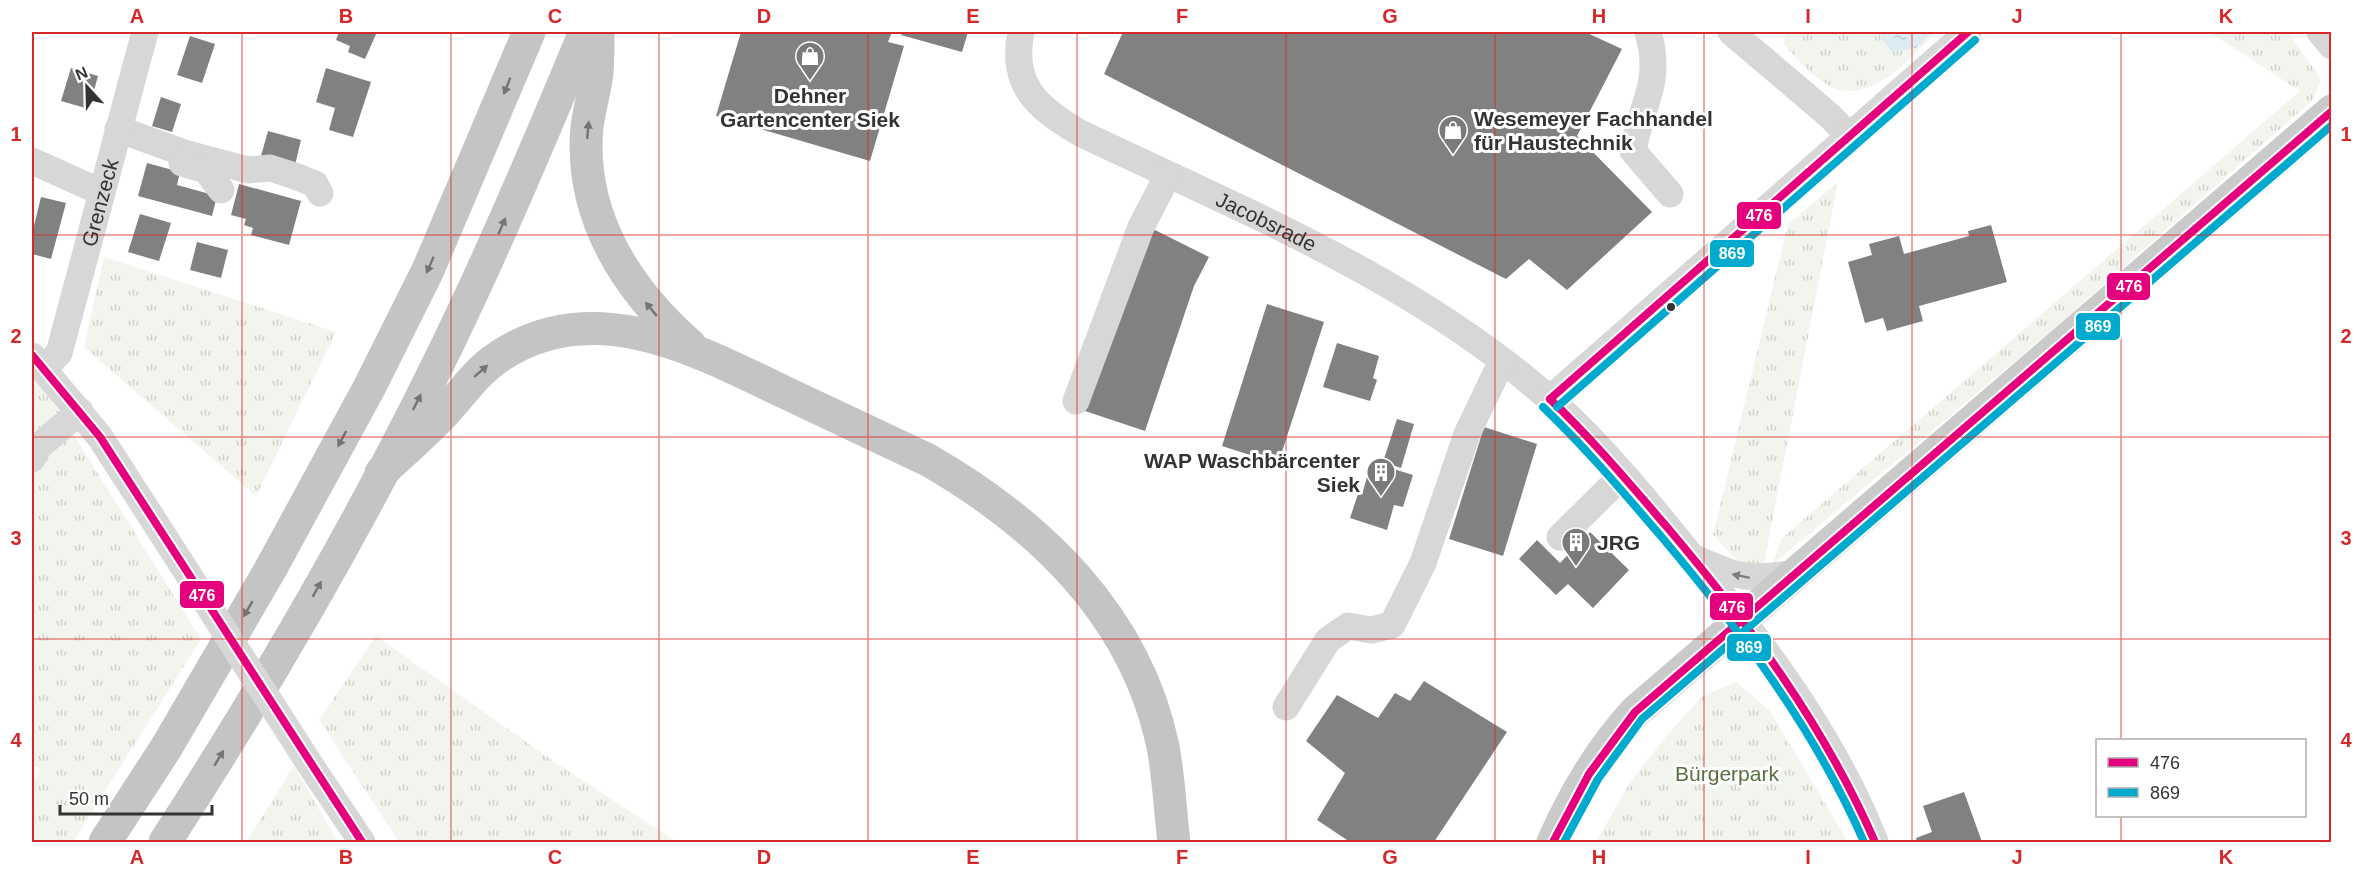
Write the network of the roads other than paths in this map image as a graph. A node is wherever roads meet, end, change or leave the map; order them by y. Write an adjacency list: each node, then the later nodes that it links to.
1 (145, 32): 12 (street, Grenzeck)
2 (529, 32): 36 (highway, one-way to 36)
3 (585, 32): 27 (highway, one-way to 3)
4 (598, 32): 20 (highway, one-way to 4)
5 (1021, 32): 15 (street, Jacobsrade)
6 (1648, 32): 19 (street)
7 (1731, 32): 13 (street)
8 (1968, 32): 13 (street)
9 (2320, 32): 10 (street)
10 (2331, 46)
11 (2331, 111): 31 (main road)
12 (117, 135): 16 (street); 17 (street, Grenzeck); 18 (street)
13 (1849, 136): 23 (street)
14 (32, 161): 17 (street)
15 (1168, 175): 21 (street, Jacobsrade); 24 (street)
16 (221, 190)
17 (101, 192): 22 (street, Grenzeck)
18 (320, 193)
19 (1670, 194)
20 (693, 348): 27 (highway, one-way to 20); 34 (highway)
21 (1502, 361): 23 (street, Jacobsrade); 33 (street)
22 (38, 362): 25 (street)
23 (1550, 399): 28 (street, Jacobsrade)
24 (1076, 402)
25 (80, 411): 26 (street); 38 (street, bridge)
26 (32, 459)
27 (381, 473): 37 (highway, one-way to 27)
28 (1623, 475): 29 (street); 30 (street, Jacobsrade)
29 (1560, 537)
30 (1691, 556): 31 (street, Jacobsrade, one-way to 30); 32 (street, Jacobsrade)
31 (1794, 573): 32 (main road)
32 (1742, 619): 42 (main road); 43 (street, Jacobsrade)
33 (1286, 707)
34 (1163, 749): 35 (highway); 41 (highway)
35 (1169, 802): 39 (highway); 40 (highway)
36 (105, 843)
37 (165, 843)
38 (362, 843)
39 (1174, 843)
40 (1180, 843)
41 (1194, 843)
42 (1553, 843)
43 (1875, 843)

